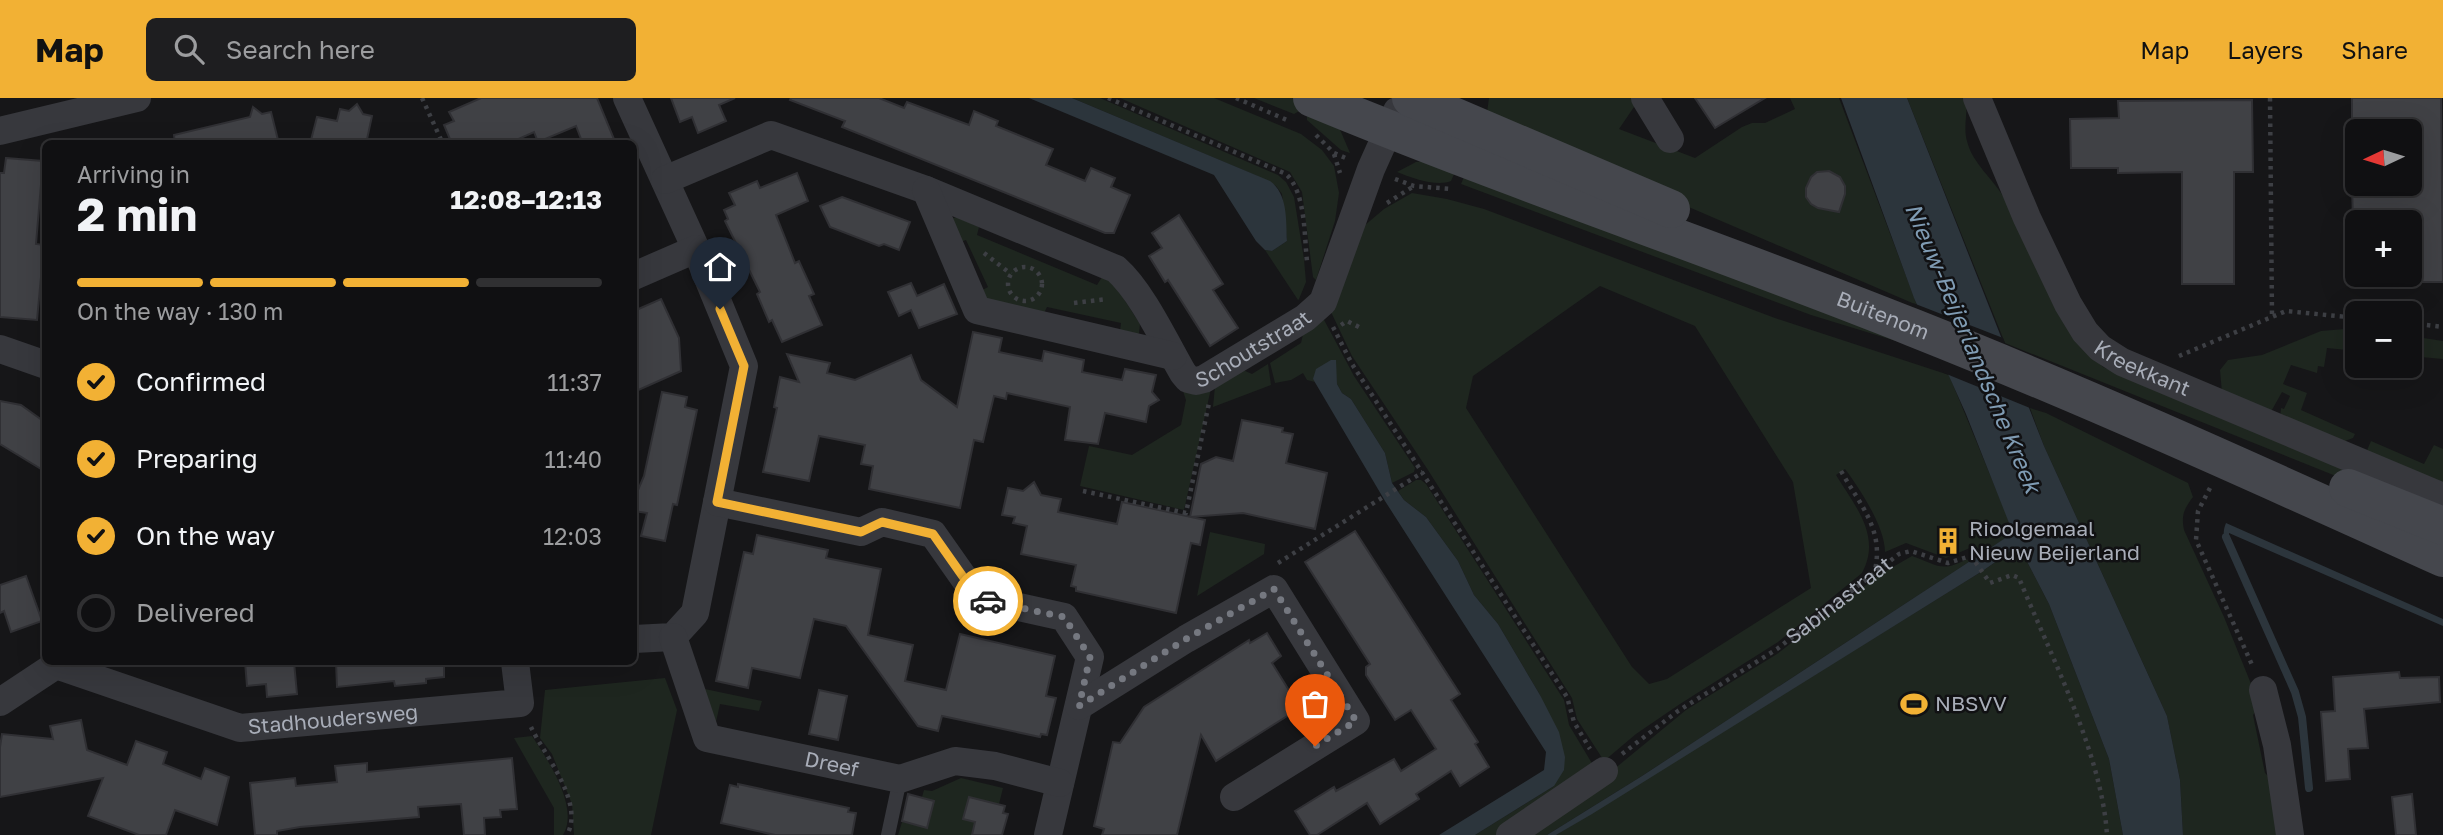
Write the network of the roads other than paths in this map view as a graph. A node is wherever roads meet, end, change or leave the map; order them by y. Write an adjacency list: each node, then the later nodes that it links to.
1 (137, 98): 8 (street)
2 (627, 98): 10 (street)
3 (1312, 98): 7 (main road, Buitenom)
4 (1411, 98): 14 (main road, Buitenom)
5 (1645, 98): 9 (street)
6 (1977, 98): 19 (street, Kreekkant)
7 (1396, 114): 14 (main road, Buitenom); 16 (street, Schoutstraat)
8 (0, 131)
9 (1670, 139)
10 (664, 180): 11 (street, Schoutstraat); 12 (street)
11 (926, 190): 16 (street, Schoutstraat); 16 (street, Schoutstraat)
12 (696, 249): 13 (street); 20 (street)
13 (637, 275)
14 (1909, 318): 18 (main road, Buitenom)
15 (0, 349): 17 (street)
16 (1173, 356)
17 (42, 364)
18 (2064, 381): 21 (main road, Buitenom); 22 (main road, Buitenom)
19 (2443, 497)
20 (717, 502): 23 (street); 30 (street)
21 (2443, 526)
22 (2443, 558)
23 (673, 637): 24 (street); 32 (street, Dreef)
24 (637, 639)
25 (56, 665): 27 (street, Stadhoudersweg)
26 (56, 665): 29 (street, Stadhoudersweg)
27 (515, 665)
28 (2263, 690): 38 (street)
29 (0, 702)
30 (1079, 706): 33 (street); 34 (street)
31 (1604, 771): 37 (street)
32 (900, 779): 33 (street); 35 (lane)
33 (1060, 783): 36 (street)
34 (1234, 797)
35 (888, 835)
36 (1048, 835)
37 (1510, 835)
38 (2290, 835)

